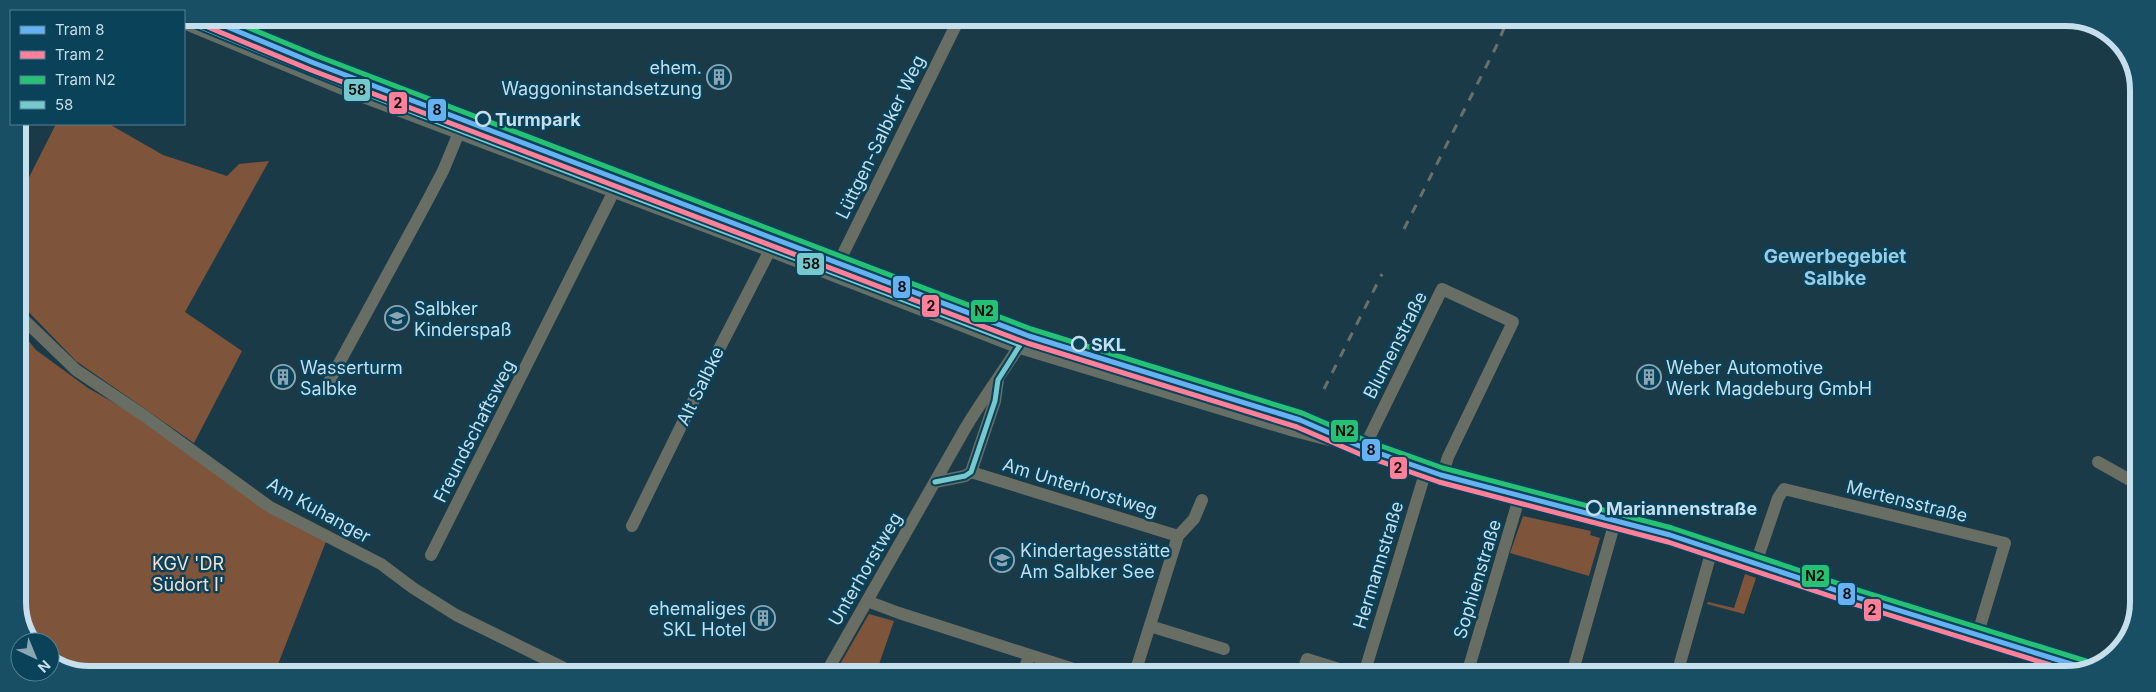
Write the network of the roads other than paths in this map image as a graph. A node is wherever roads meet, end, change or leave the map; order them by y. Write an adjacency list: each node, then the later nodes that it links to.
1 (198, 26): 3 (main road)
2 (956, 26): 6 (street, Lüttgen-Salbker Weg)
3 (460, 130): 4 (main road); 10 (street)
4 (615, 188): 5 (main road); 23 (street, Freundschaftsweg)
5 (771, 248): 6 (main road); 20 (street, Alt Salbke)
6 (834, 272): 8 (main road)
7 (26, 322): 31 (street, Am Kuhanger)
8 (1020, 345): 9 (street, Unterhorstweg); 11 (main road)
9 (998, 380): 14 (street, Unterhorstweg); 16 (street, Unterhorstweg)
10 (324, 391)
11 (1365, 446): 13 (main road); 13 (street, Blumenstraße)
12 (2098, 462): 15 (street)
13 (1435, 470): 17 (main road); 38 (street, Hermannstraße)
14 (971, 472): 16 (street); 21 (street, Am Unterhorstweg)
15 (2130, 481)
16 (935, 482): 25 (street, Unterhorstweg)
17 (1520, 495): 19 (main road); 39 (street, Sophienstraße)
18 (1202, 500): 21 (street)
19 (1616, 518): 22 (main road); 40 (street)
20 (632, 526)
21 (1178, 536): 26 (street)
22 (1713, 546): 24 (main road); 41 (street)
23 (431, 555)
24 (1756, 560): 27 (main road); 27 (street, Mertensstraße)
25 (867, 601): 29 (street); 32 (street, Unterhorstweg)
26 (1150, 626): 28 (street); 35 (street)
27 (1978, 633): 30 (main road)
28 (1224, 649)
29 (1029, 656): 33 (street); 34 (street)
30 (2080, 664)
31 (560, 666)
32 (830, 666)
33 (1025, 666)
34 (1063, 666)
35 (1137, 666)
36 (1305, 666): 37 (street)
37 (1330, 666)
38 (1367, 666)
39 (1469, 666)
40 (1574, 666)
41 (1679, 666)

